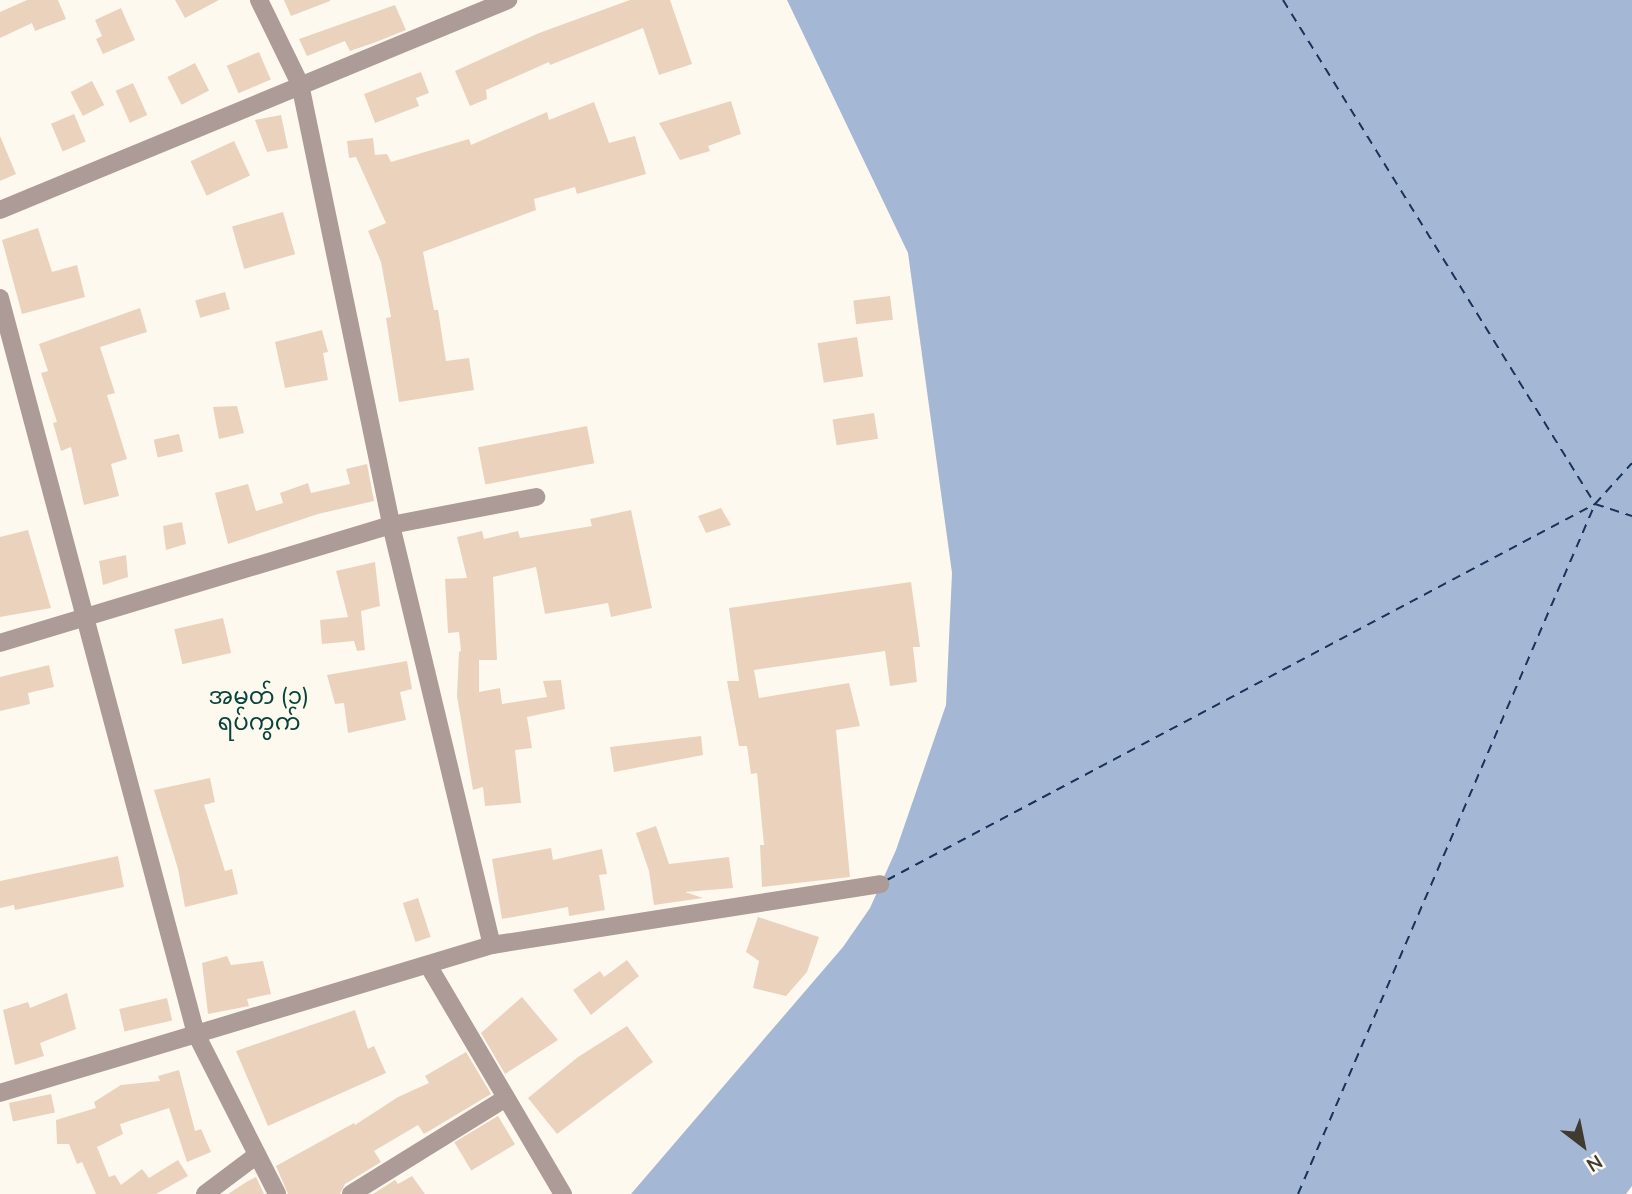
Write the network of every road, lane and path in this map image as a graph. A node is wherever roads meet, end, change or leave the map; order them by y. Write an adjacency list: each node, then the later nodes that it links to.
1 (259, 0): 3 (street)
2 (508, 0): 3 (street)
3 (300, 84): 4 (street); 7 (street)
4 (0, 210)
5 (0, 298): 8 (street)
6 (536, 497): 7 (street)
7 (391, 525): 8 (street); 11 (street)
8 (86, 617): 9 (street); 13 (street)
9 (0, 643)
10 (880, 884): 11 (street)
11 (492, 945): 12 (street)
12 (428, 965): 13 (street); 15 (street)
13 (196, 1034): 14 (street); 16 (street)
14 (0, 1093)
15 (506, 1098): 19 (street); 20 (street)
16 (257, 1155): 17 (street); 18 (street)
17 (205, 1194)
18 (277, 1194)
19 (351, 1194)
20 (562, 1194)

